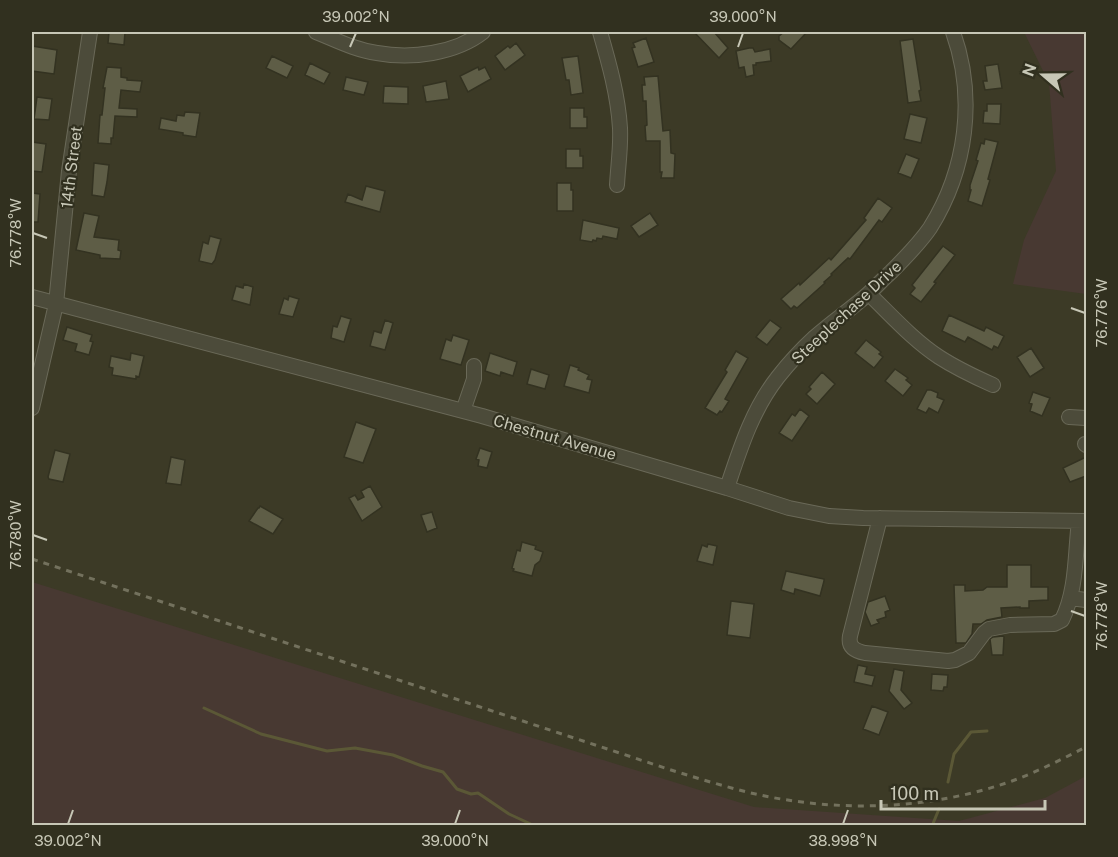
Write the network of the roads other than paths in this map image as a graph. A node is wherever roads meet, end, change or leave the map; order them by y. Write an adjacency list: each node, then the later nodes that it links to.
1 (90, 32): 9 (street, 14th Street)
2 (316, 32): 3 (street)
3 (483, 32)
4 (600, 32): 6 (street)
5 (953, 32): 7 (street, Steeplechase Drive)
6 (617, 185)
7 (868, 294): 11 (street); 16 (street, Steeplechase Drive)
8 (32, 297): 9 (street, Chestnut Avenue)
9 (56, 304): 12 (street, 14th Street); 13 (street, Chestnut Avenue)
10 (474, 366): 13 (street)
11 (993, 385)
12 (32, 408)
13 (464, 411): 16 (street, Chestnut Avenue)
14 (1069, 417): 15 (street)
15 (1086, 418)
16 (727, 488): 17 (street, Chestnut Avenue)
17 (880, 518): 18 (street, Chestnut Avenue); 19 (street)
18 (1082, 521): 19 (street)
19 (1070, 598): 20 (street)
20 (1086, 600)

